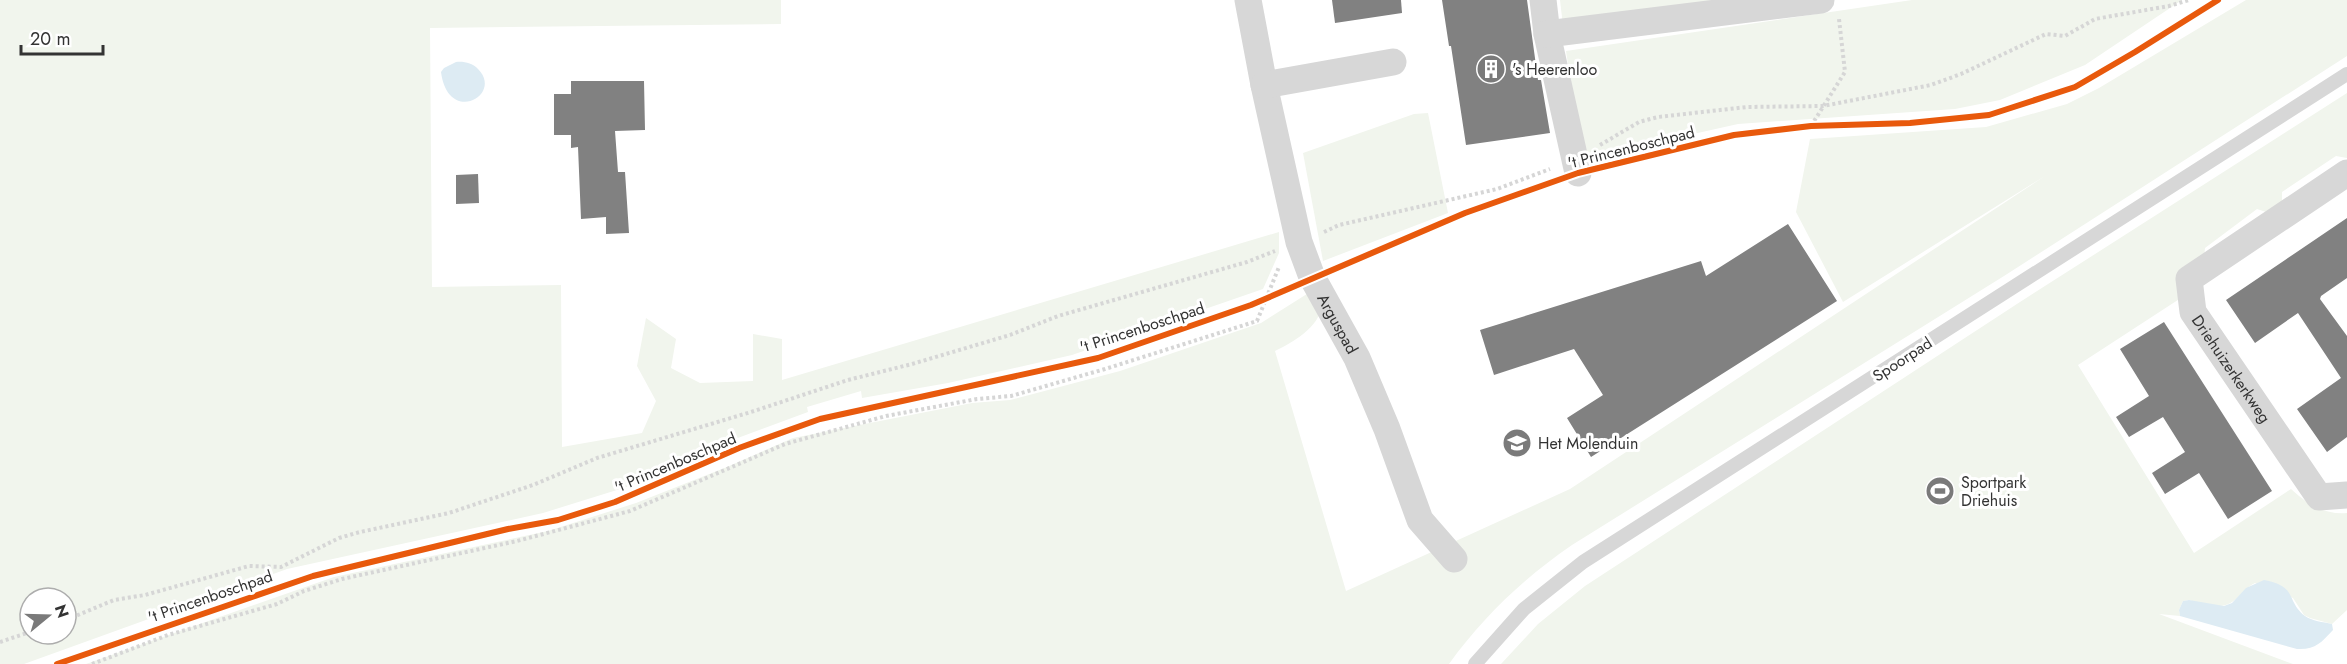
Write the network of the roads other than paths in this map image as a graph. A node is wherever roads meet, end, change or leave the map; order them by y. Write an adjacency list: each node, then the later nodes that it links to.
1 (1248, 0): 7 (street, Arguspad)
2 (1543, 0): 4 (street)
3 (1830, 5): 4 (street)
4 (1547, 34): 8 (street)
5 (1393, 62): 7 (street)
6 (2347, 74): 12 (lane, Spoorpad)
7 (1264, 85): 11 (street, Arguspad)
8 (1576, 166)
9 (2347, 173): 10 (street, Driehuizerkerkweg)
10 (2347, 495)
11 (1454, 559)
12 (1474, 664)

